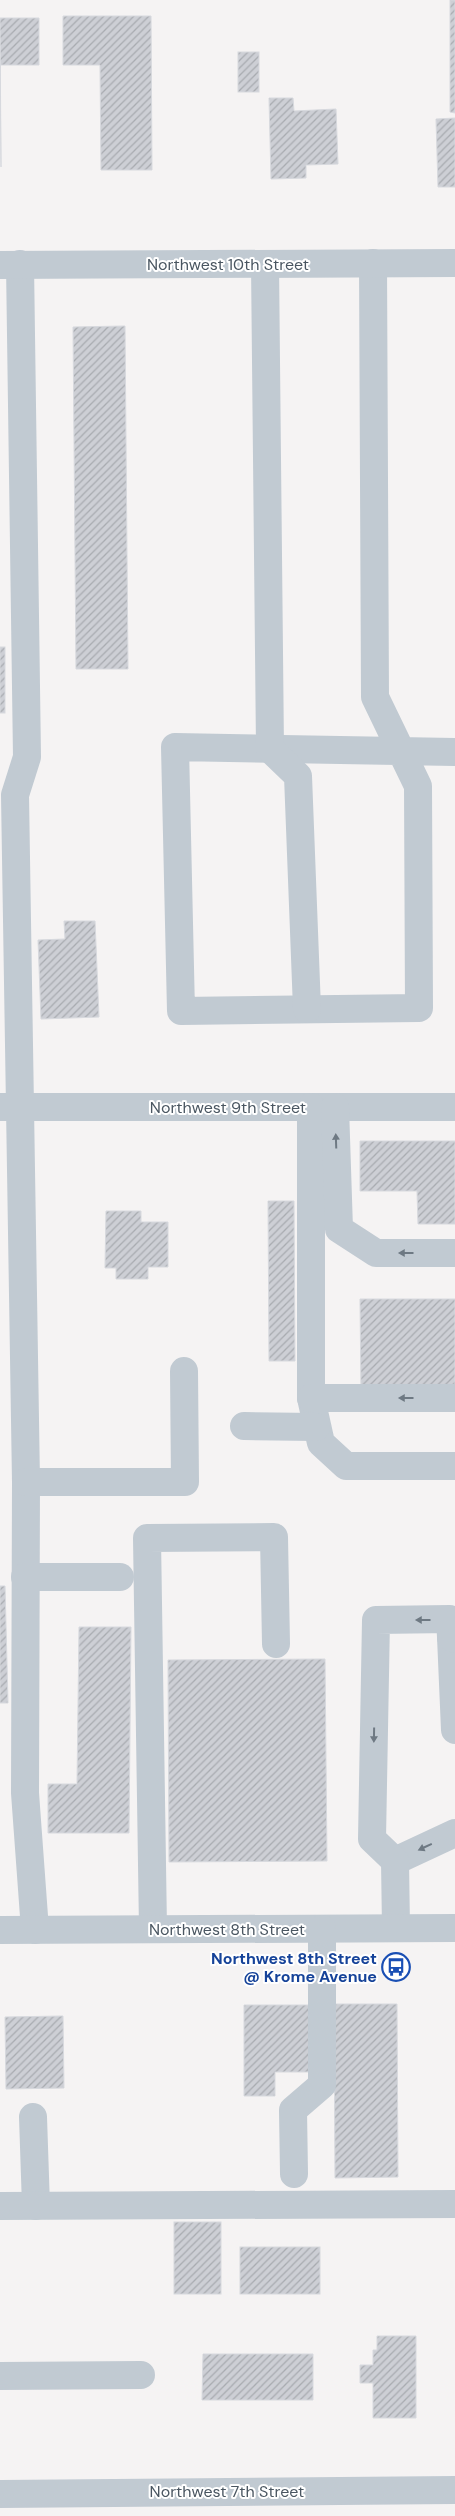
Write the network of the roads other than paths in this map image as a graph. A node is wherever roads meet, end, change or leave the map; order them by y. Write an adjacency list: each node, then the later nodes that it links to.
1 (374, 263): 2 (street, Northwest 10th Street); 4 (street, Northwest 10th Street); 6 (street)
2 (455, 263)
3 (10, 264): 4 (street, Northwest 10th Street); 9 (street)
4 (265, 264): 5 (street)
5 (270, 748): 6 (street); 8 (street); 8 (street)
6 (399, 750): 7 (street); 8 (street)
7 (455, 752)
8 (307, 1009)
9 (11, 1107): 10 (street, Northwest 9th Street); 19 (street)
10 (323, 1107): 11 (street, Northwest 9th Street); 12 (street, one-way to 10); 14 (street)
11 (455, 1107)
12 (455, 1253)
13 (184, 1371): 19 (street)
14 (310, 1398): 15 (street, one-way to 14); 17 (street)
15 (455, 1398)
16 (244, 1426): 17 (street)
17 (316, 1426): 18 (street)
18 (455, 1466)
19 (26, 1482): 20 (street)
20 (25, 1577): 21 (street); 32 (street)
21 (120, 1577)
22 (453, 1638): 24 (street); 26 (street, one-way to 26)
23 (276, 1644): 29 (street)
24 (455, 1730)
25 (455, 1833): 26 (street, one-way to 26)
26 (395, 1861): 27 (street)
27 (396, 1928): 28 (street, Northwest 8th Street); 30 (street, Northwest 8th Street)
28 (455, 1928): 33 (street)
29 (153, 1929): 30 (street, Northwest 8th Street); 32 (street, Northwest 8th Street)
30 (322, 1929): 35 (street)
31 (0, 1930): 32 (street, Northwest 8th Street)
32 (34, 1930)
33 (455, 1941)
34 (33, 2117): 38 (street)
35 (294, 2174)
36 (455, 2204): 38 (street)
37 (0, 2206): 38 (street)
38 (36, 2206)
39 (141, 2375): 40 (street)
40 (0, 2376)
41 (455, 2490): 42 (street, Northwest 7th Street)
42 (0, 2494)

